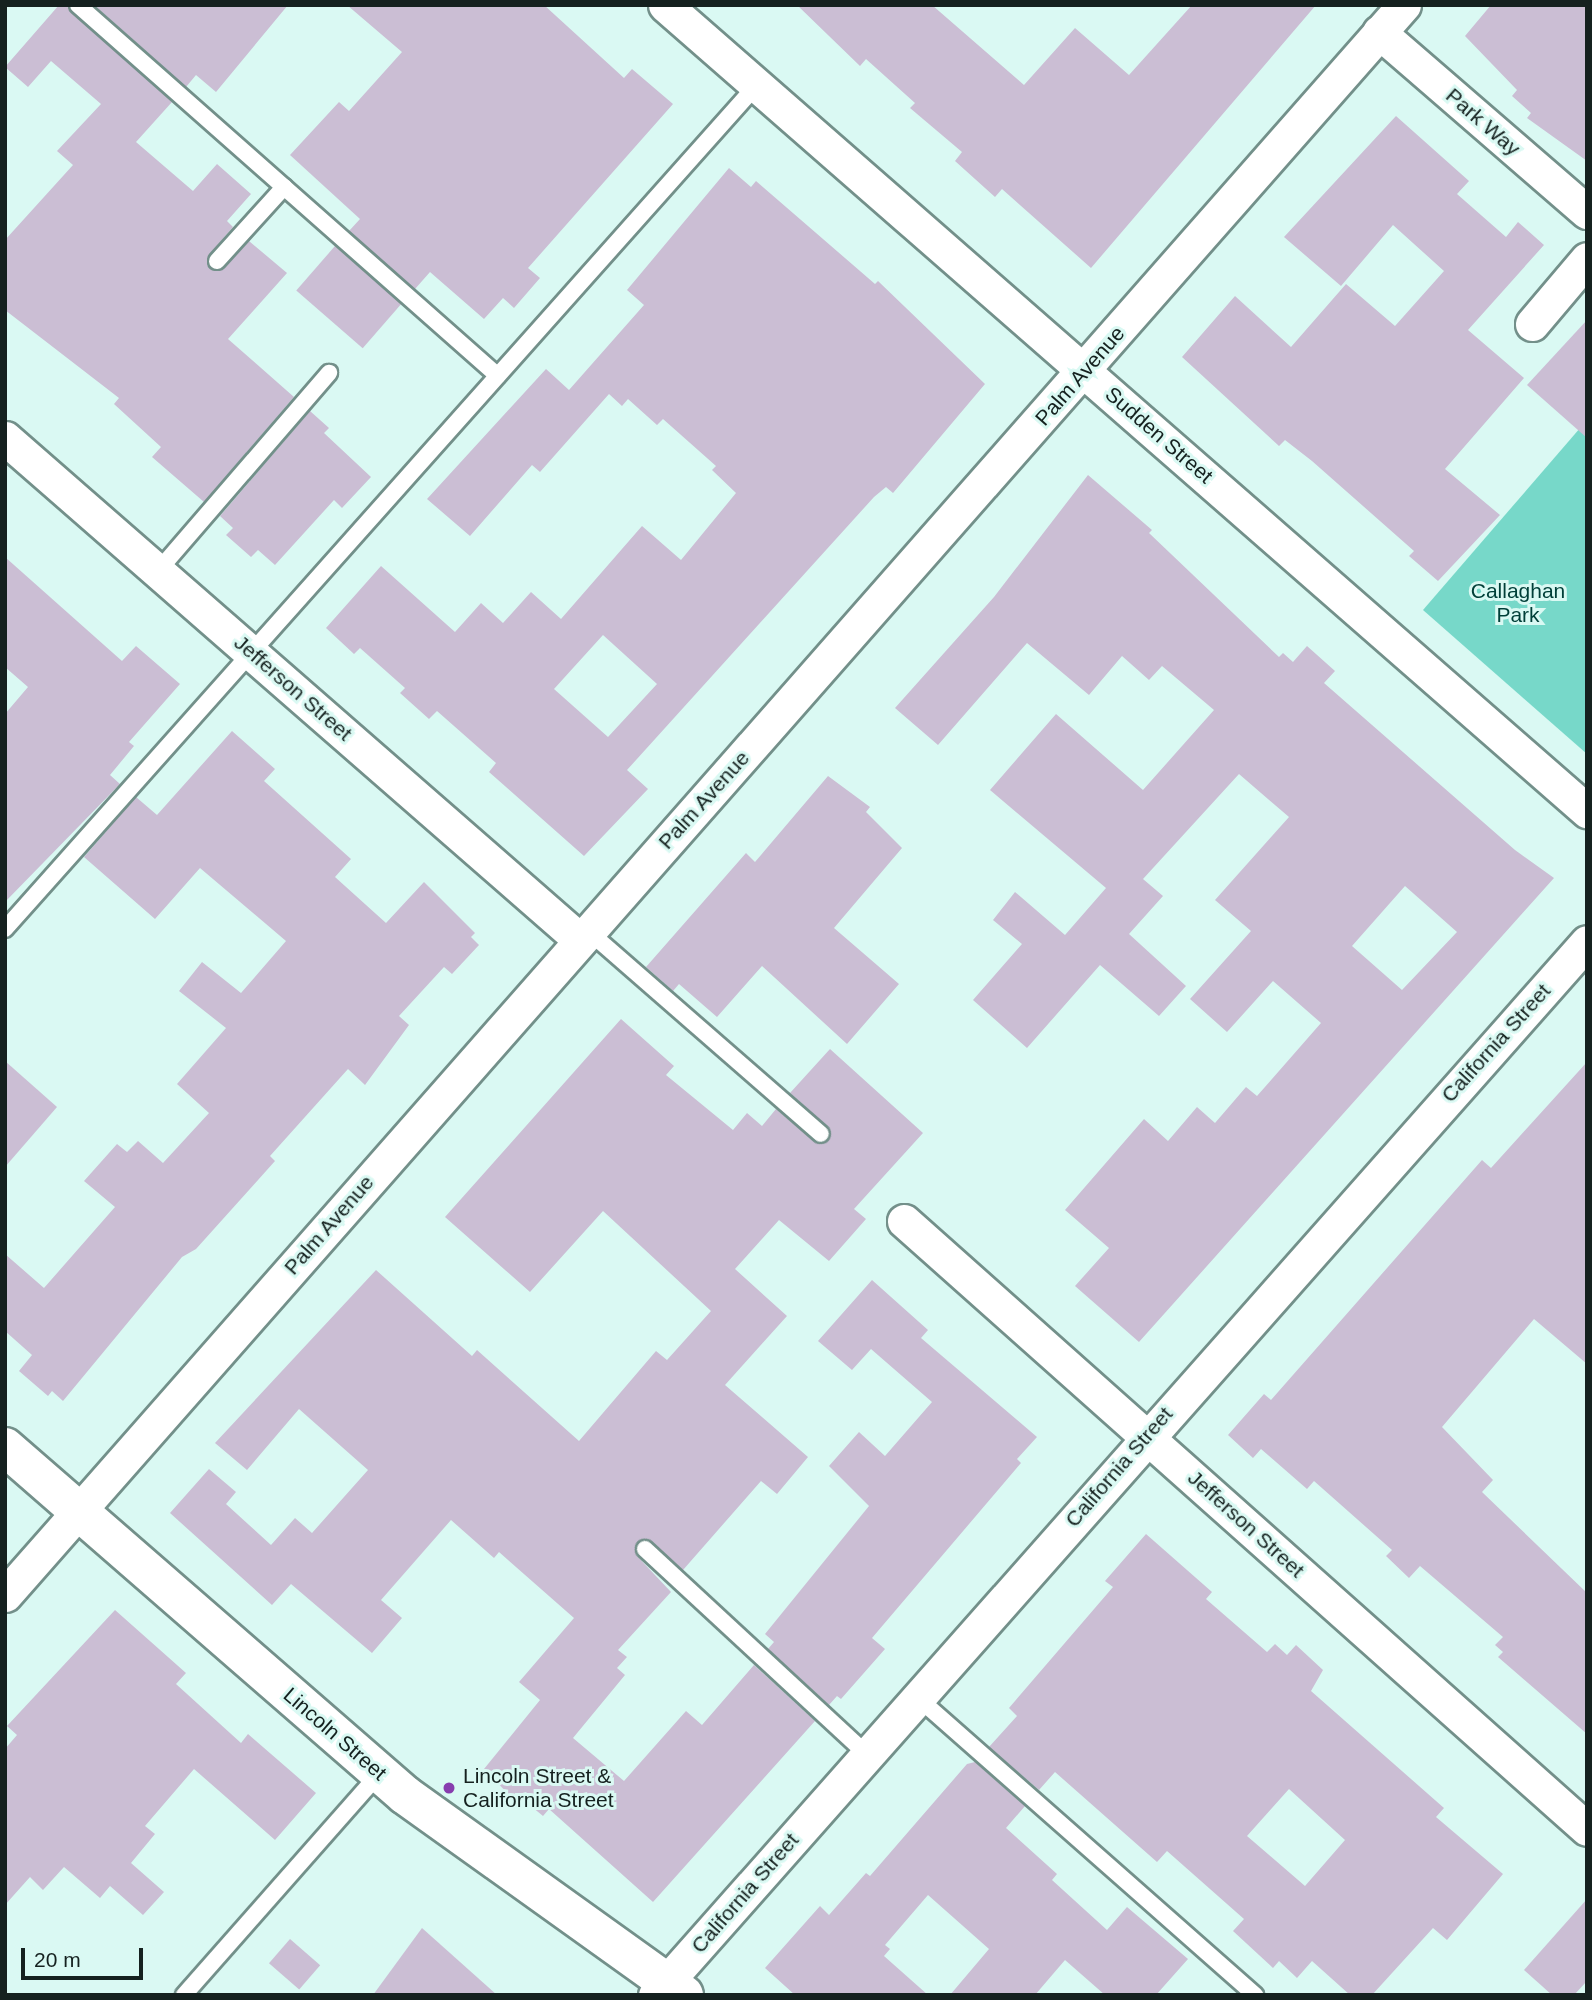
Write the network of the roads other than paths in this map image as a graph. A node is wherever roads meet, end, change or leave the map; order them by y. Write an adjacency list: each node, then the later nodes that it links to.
1 (78, 5): 6 (lane)
2 (665, 5): 5 (street, Sudden Street)
3 (1404, 5): 4 (street, Palm Avenue)
4 (1380, 32): 7 (street, Park Way); 11 (street, Palm Avenue)
5 (755, 87): 11 (street, Sudden Street); 13 (lane)
6 (284, 187): 9 (lane); 13 (lane)
7 (1587, 212)
8 (1587, 259): 10 (street)
9 (216, 261)
10 (1531, 324)
11 (1086, 370): 17 (street, Sudden Street); 19 (street, Palm Avenue)
12 (329, 373): 15 (lane)
13 (498, 376): 16 (lane)
14 (5, 438): 15 (street, Jefferson Street)
15 (158, 571): 16 (street, Jefferson Street)
16 (253, 652): 18 (lane); 19 (street, Jefferson Street)
17 (1587, 811)
18 (5, 929)
19 (583, 935): 21 (lane); 25 (street, Palm Avenue)
20 (1587, 942): 23 (street, California Street)
21 (821, 1134)
22 (904, 1221): 23 (street, Jefferson Street)
23 (1146, 1435): 28 (street, California Street); 31 (street, Jefferson Street)
24 (5, 1447): 25 (street, Lincoln Street)
25 (79, 1512): 27 (street, Palm Avenue); 30 (street, Lincoln Street)
26 (645, 1549): 29 (lane)
27 (5, 1595)
28 (917, 1697): 29 (street, California Street); 34 (lane)
29 (866, 1754): 32 (street, California Street)
30 (380, 1773): 32 (street, Lincoln Street); 33 (lane)
31 (1587, 1829)
32 (669, 1991)
33 (184, 1995)
34 (1255, 1995)

